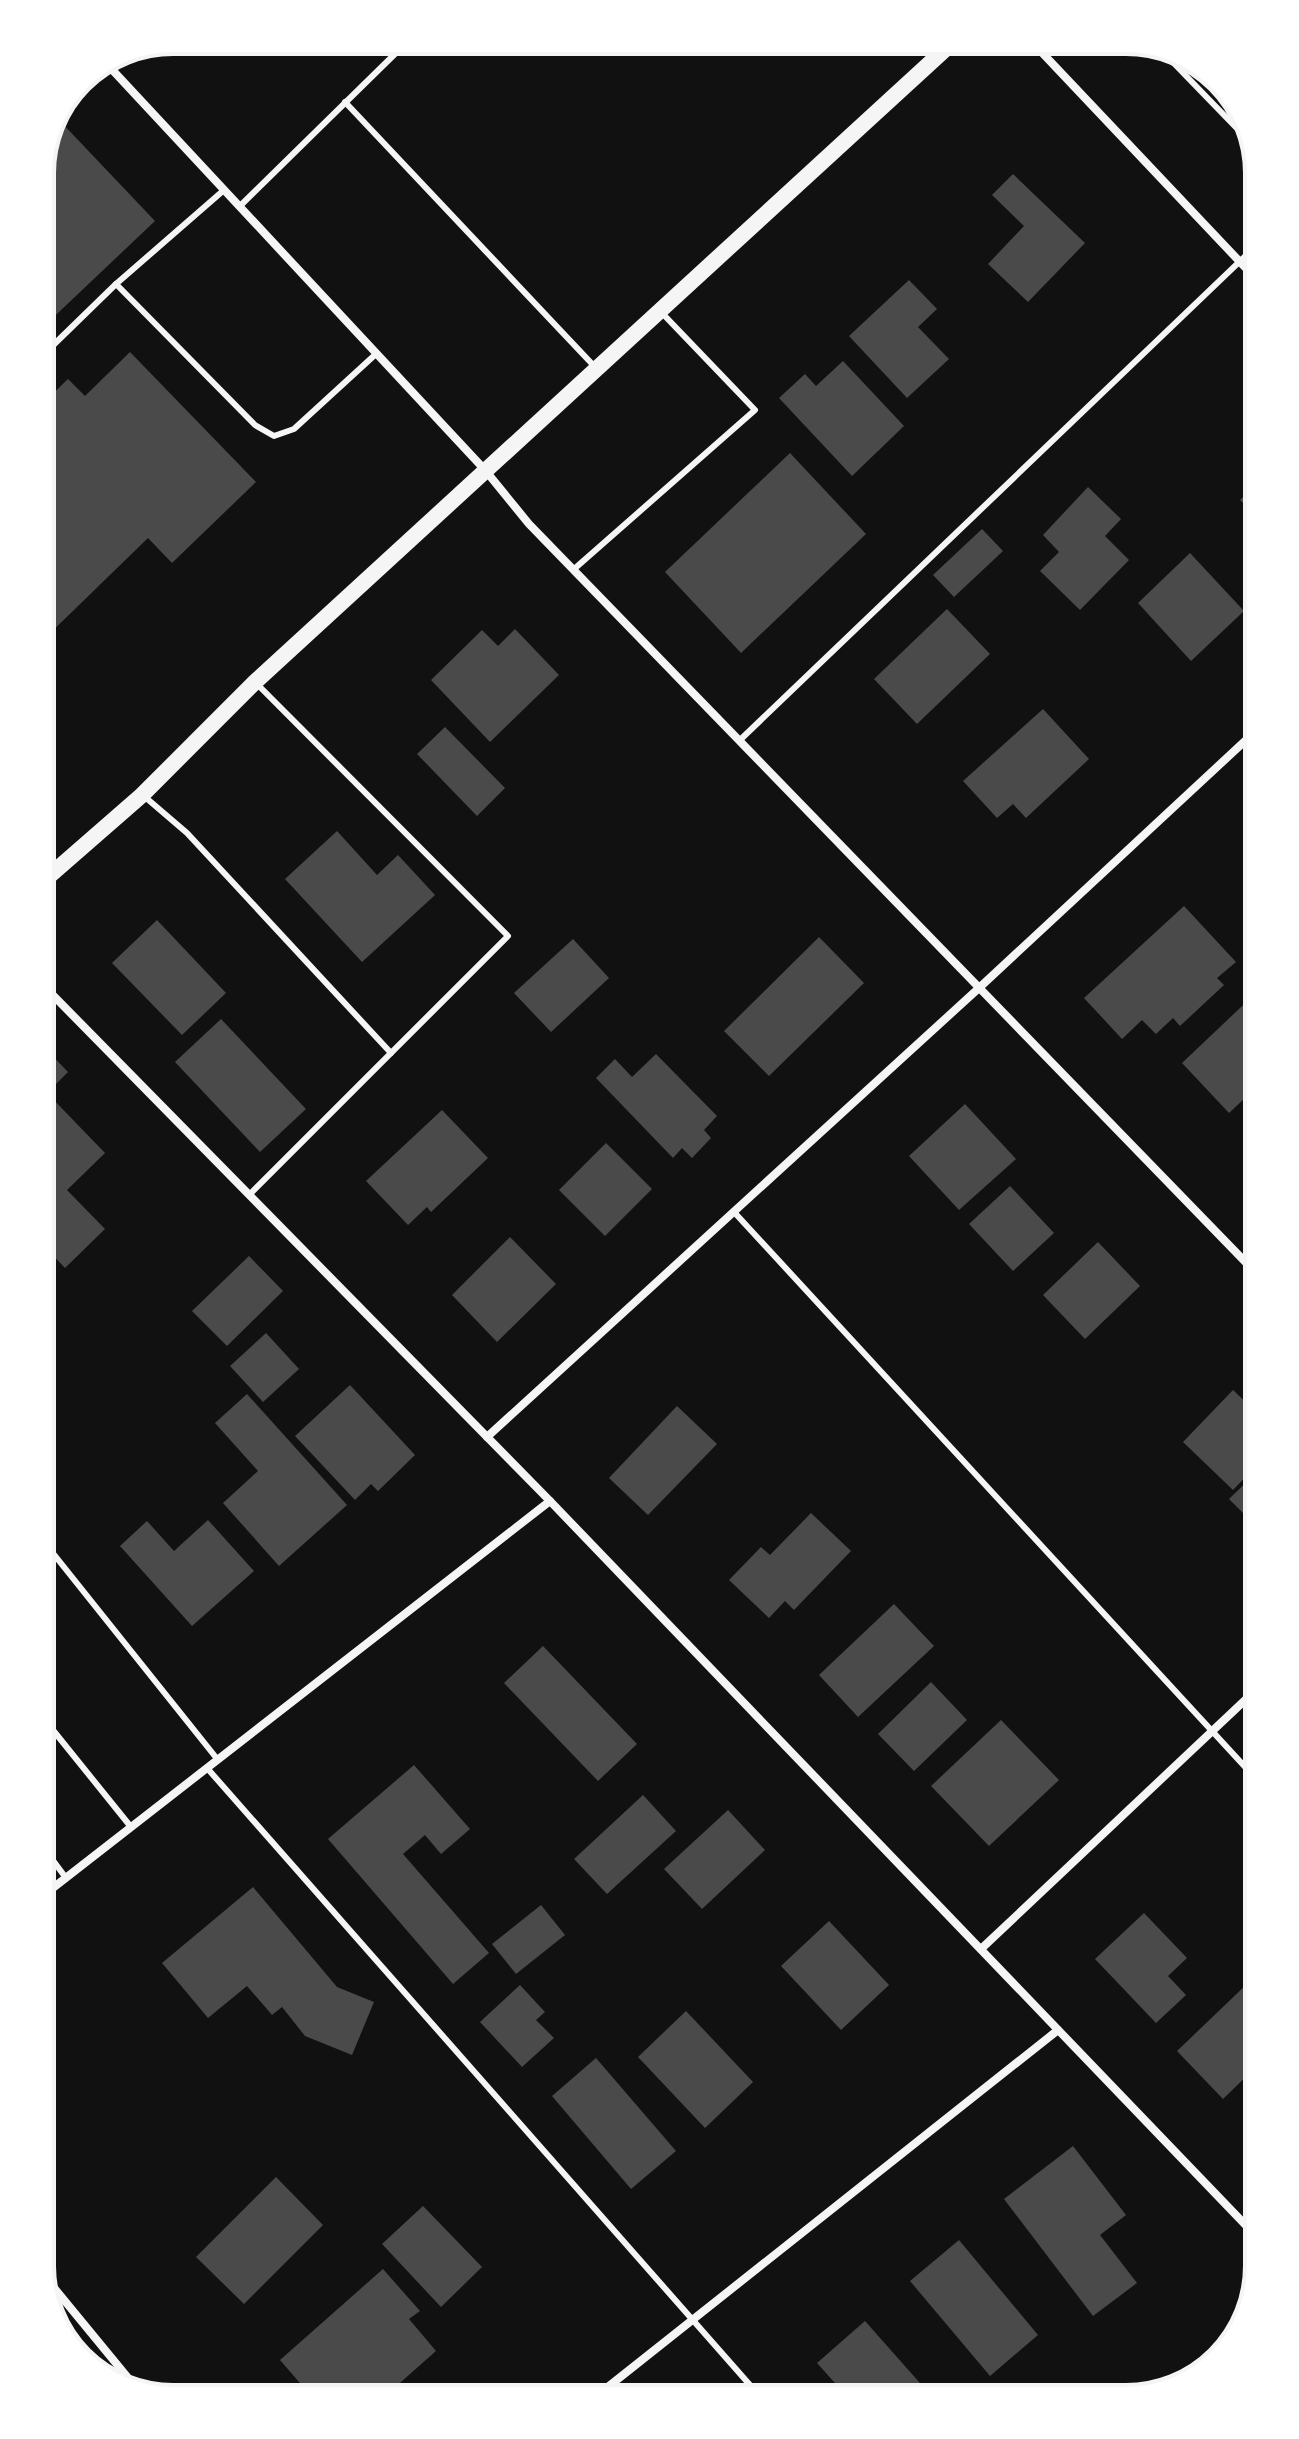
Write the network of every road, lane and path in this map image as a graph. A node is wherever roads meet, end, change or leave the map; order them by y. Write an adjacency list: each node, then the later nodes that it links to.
1 (395, 54): 6 (lane)
2 (940, 54): 14 (main road)
3 (1043, 54): 11 (street)
4 (1175, 64): 7 (lane)
5 (113, 71): 8 (street)
6 (345, 102): 9 (lane); 17 (lane)
7 (1235, 127)
8 (224, 190): 9 (street); 13 (lane)
9 (240, 206): 16 (street)
10 (1245, 258): 11 (lane)
11 (1240, 263): 12 (street); 21 (lane)
12 (1245, 268)
13 (116, 284): 15 (lane); 16 (lane)
14 (659, 310): 17 (main road); 19 (lane)
15 (54, 344)
16 (377, 353): 18 (street)
17 (596, 368): 18 (main road)
18 (485, 470): 19 (street); 20 (main road)
19 (573, 570): 21 (street)
20 (255, 682): 23 (main road); 27 (lane)
21 (740, 740): 25 (street)
22 (1245, 741): 25 (street)
23 (142, 795): 24 (main road); 27 (lane)
24 (54, 872)
25 (979, 988): 29 (street); 30 (street)
26 (54, 996): 28 (street)
27 (391, 1053): 28 (lane)
28 (249, 1195): 31 (street)
29 (734, 1212): 31 (street); 36 (lane)
30 (1245, 1262)
31 (487, 1437): 32 (street)
32 (550, 1501): 37 (street); 44 (street)
33 (54, 1555): 37 (lane)
34 (1245, 1700): 36 (street)
35 (54, 1731): 40 (lane)
36 (1212, 1732): 38 (lane); 44 (street)
37 (218, 1760): 39 (street)
38 (1245, 1767)
39 (207, 1768): 40 (street); 48 (lane)
40 (131, 1827): 42 (street)
41 (54, 1862): 42 (lane)
42 (66, 1878): 43 (street)
43 (54, 1887)
44 (981, 1949): 45 (street)
45 (1058, 2030): 46 (street); 48 (street)
46 (1245, 2224)
47 (57, 2291): 49 (street)
48 (692, 2320): 50 (street); 51 (lane)
49 (126, 2375)
50 (610, 2385)
51 (750, 2385)

